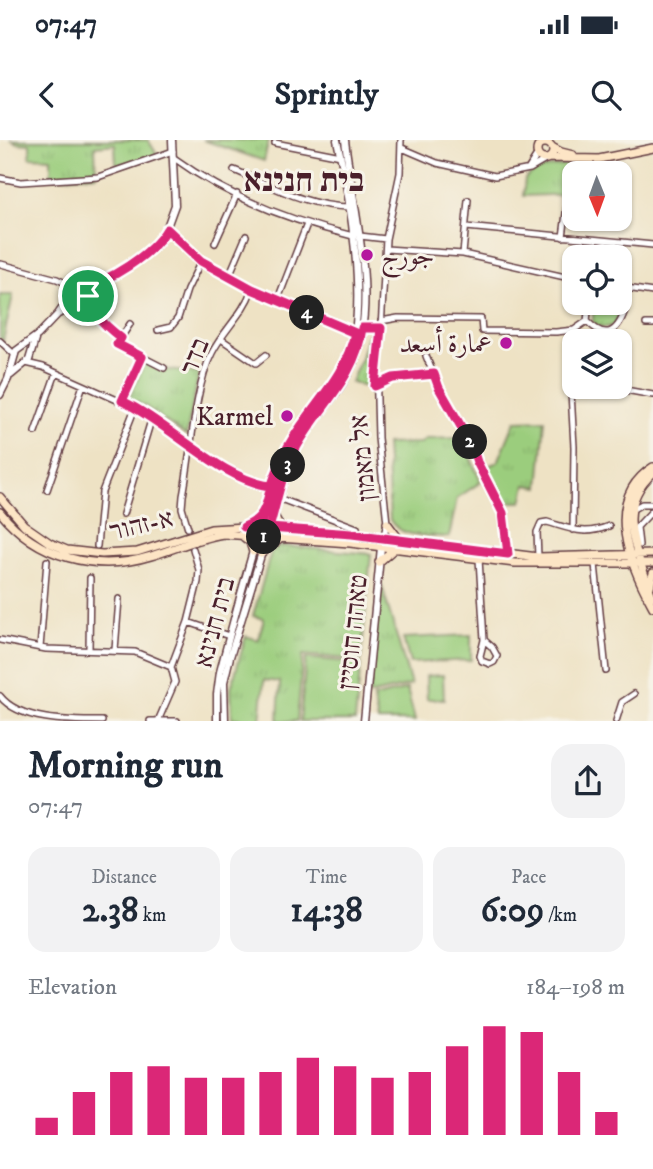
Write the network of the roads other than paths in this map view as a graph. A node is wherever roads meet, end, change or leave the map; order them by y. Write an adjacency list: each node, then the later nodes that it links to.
1 (172, 140): 11 (street)
2 (337, 140): 12 (street, בית חנינא)
3 (345, 140): 25 (street, בית חנינא)
4 (401, 140): 9 (street, אל מאמון)
5 (530, 140): 10 (main road)
6 (275, 143): 12 (street)
7 (546, 143): 8 (main road); 10 (main road); 13 (main road)
8 (653, 146): 13 (main road)
9 (402, 148): 15 (street); 27 (street, אל מאמון)
10 (538, 153): 13 (main road); 15 (street)
11 (173, 155): 16 (street); 17 (street); 22 (street)
12 (341, 156): 19 (street, בית חנינא)
13 (548, 159): 15 (street)
14 (234, 170): 19 (street)
15 (523, 171)
16 (0, 178)
17 (237, 194): 20 (street); 29 (street)
18 (468, 200): 21 (street)
19 (350, 207): 25 (street, בית חנינא)
20 (307, 224): 25 (street); 43 (street)
21 (466, 227): 26 (street); 33 (street)
22 (167, 229): 34 (street); 38 (street)
23 (564, 231): 26 (street)
24 (246, 236): 36 (street)
25 (356, 236): 27 (street); 51 (street, בית חנינא); 54 (street, בית חנינא)
26 (563, 237): 28 (street)
27 (386, 239): 32 (street, אל מאמון)
28 (604, 241): 30 (street); 31 (street)
29 (215, 243)
30 (604, 245)
31 (653, 245)
32 (386, 249): 33 (street); 48 (street, אל מאמון)
33 (463, 254): 37 (street)
34 (201, 261): 36 (street); 53 (street)
35 (1, 264): 41 (street)
36 (229, 276): 39 (street)
37 (562, 276)
38 (106, 280): 41 (street); 44 (street)
39 (252, 289): 43 (street); 57 (street, בדר)
40 (632, 289): 42 (street)
41 (76, 292): 44 (street); 44 (street); 45 (street)
42 (653, 292)
43 (278, 299): 54 (street)
44 (83, 302): 45 (street); 56 (street)
45 (58, 314): 55 (street)
46 (588, 315): 49 (street)
47 (623, 315): 49 (street)
48 (381, 321): 49 (street); 52 (street, אל מאמון)
49 (587, 321)
50 (130, 324): 56 (street)
51 (362, 328): 52 (street); 87 (street, בית חנינא)
52 (381, 328): 71 (street, אל מאמון)
53 (158, 330)
54 (355, 333): 83 (street, בית חנינא)
55 (38, 335): 59 (street); 60 (street)
56 (121, 338): 63 (street)
57 (221, 339): 61 (street); 80 (street, בדר)
58 (2, 342): 59 (street)
59 (18, 353): 60 (street); 64 (street); 69 (street)
60 (30, 355): 64 (street); 65 (street)
61 (265, 355)
62 (426, 356): 68 (street)
63 (142, 357): 66 (street); 76 (street)
64 (24, 364): 65 (street); 69 (street)
65 (43, 367): 67 (street)
66 (164, 368)
67 (56, 373): 70 (street); 79 (street)
68 (434, 374): 71 (street); 113 (street)
69 (8, 379): 73 (street)
70 (83, 385): 76 (street); 85 (street)
71 (375, 386): 94 (street, אל מאמון)
72 (632, 391): 74 (street)
73 (0, 395)
74 (653, 395)
75 (571, 399): 99 (street)
76 (122, 401): 77 (street)
77 (135, 408): 78 (street); 108 (street)
78 (152, 417): 80 (street); 91 (street)
79 (35, 432)
80 (191, 446): 83 (street); 97 (street, בדר)
81 (653, 467): 105 (main road)
82 (653, 473): 84 (main road)
83 (271, 486): 92 (street, בית חנינא)
84 (639, 489): 88 (street); 89 (main road)
85 (47, 490)
86 (0, 496): 100 (main road, א-זהור)
87 (278, 498): 93 (street, בית חנינא); 96 (street)
88 (652, 506): 89 (street); 107 (street)
89 (631, 513): 116 (main road)
90 (0, 514): 100 (main road, א-זהור)
91 (123, 514)
92 (263, 514): 100 (main road); 101 (street, בית חנינא)
93 (273, 514): 98 (street, בית חנינא); 102 (main road)
94 (387, 523): 104 (street, אל מאמון); 106 (main road)
95 (609, 526): 99 (street)
96 (357, 527)
97 (188, 528)
98 (269, 528): 101 (main road, א-זהור); 102 (main road, א-זהור); 103 (street, בית חנינא)
99 (573, 530): 117 (street)
100 (242, 531): 101 (main road, א-זהור); 112 (main road)
101 (258, 532): 103 (main road); 112 (street, בית חנינא)
102 (282, 534): 103 (main road); 104 (main road); 109 (main road); 112 (main road)
103 (266, 537): 112 (street, בית חנינא)
104 (384, 538): 106 (main road); 109 (street, אל מאמון)
105 (626, 538): 115 (main road); 116 (main road)
106 (400, 540): 113 (main road)
107 (639, 545)
108 (97, 546)
109 (381, 547): 111 (main road); 120 (street, טאהה חוסיין)
110 (193, 549): 130 (street)
111 (396, 549): 118 (main road); 120 (main road)
112 (257, 553): 131 (street, בית חנינא); 147 (street, בית חנינא)
113 (508, 554): 117 (main road)
114 (653, 554): 116 (main road)
115 (617, 555): 116 (main road); 117 (main road)
116 (632, 555): 121 (main road)
117 (538, 557)
118 (478, 559): 123 (main road); 133 (street)
119 (47, 561): 134 (street)
120 (379, 562): 148 (street, טאהה חוסיין)
121 (636, 563): 122 (main road); 123 (main road); 126 (main road); 129 (main road)
122 (653, 563)
123 (595, 564): 138 (street)
124 (653, 573): 126 (main road)
125 (90, 578): 135 (street)
126 (650, 591): 128 (main road)
127 (119, 598): 136 (street)
128 (653, 601)
129 (653, 607)
130 (188, 622): 131 (street); 137 (street)
131 (229, 636): 146 (street, בית חנינא)
132 (0, 640): 134 (street)
133 (484, 640)
134 (40, 648): 135 (street)
135 (89, 650): 136 (street)
136 (115, 650): 137 (street)
137 (172, 667): 144 (street)
138 (606, 671)
139 (634, 694): 149 (street)
140 (0, 697): 141 (street)
141 (36, 720): 142 (street)
142 (102, 721)
143 (150, 721): 144 (street)
144 (158, 721): 145 (street)
145 (177, 721)
146 (217, 721)
147 (225, 721)
148 (364, 721)
149 (615, 721)

